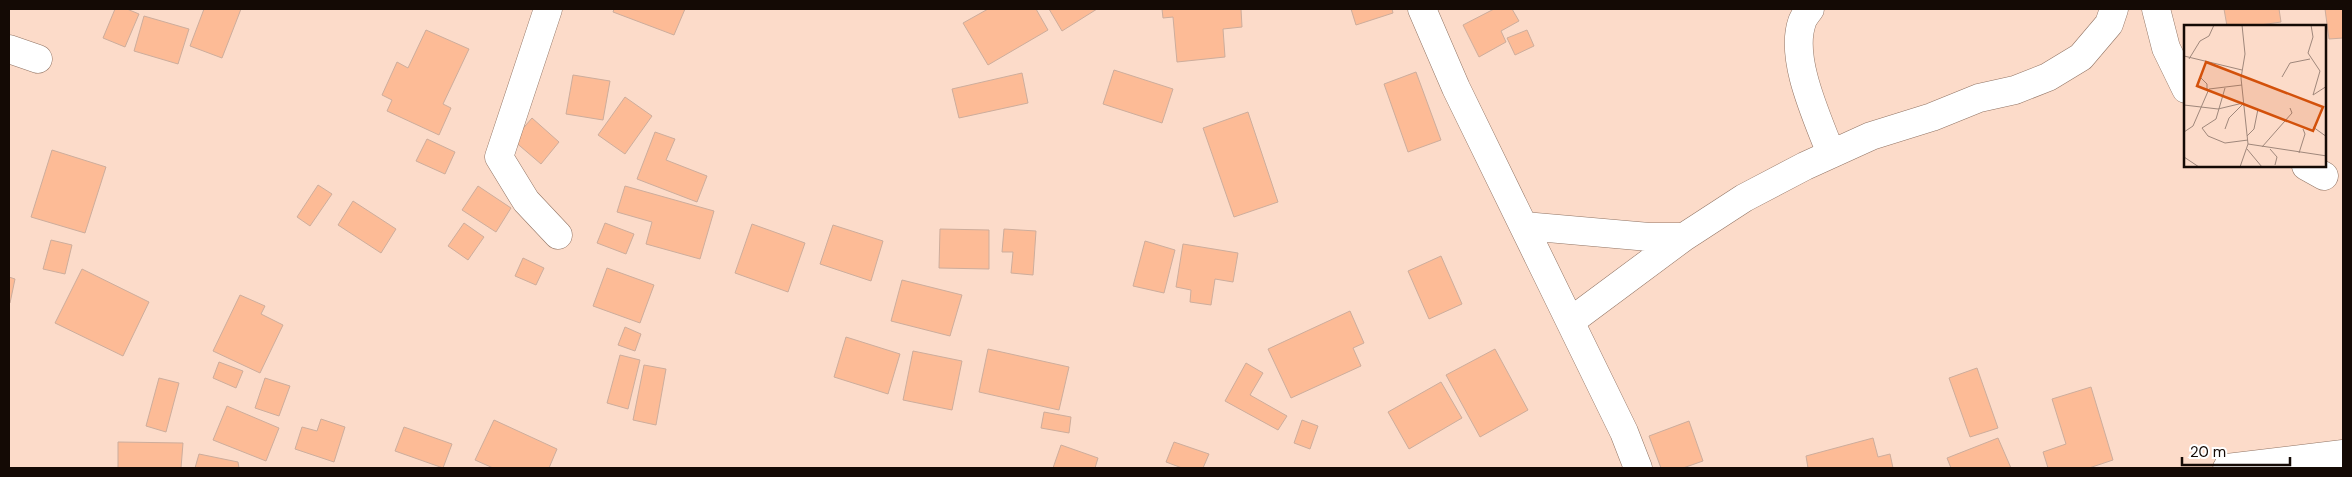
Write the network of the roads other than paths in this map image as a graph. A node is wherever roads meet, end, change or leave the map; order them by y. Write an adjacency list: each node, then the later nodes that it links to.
1 (548, 9): 11 (street)
2 (1810, 9): 9 (street)
3 (2114, 9): 9 (street)
4 (2156, 9): 8 (street)
5 (1425, 10): 10 (street)
6 (9, 49): 7 (street)
7 (38, 59)
8 (2184, 85)
9 (1831, 154): 12 (street)
10 (1524, 226): 12 (street); 13 (street)
11 (558, 235)
12 (1684, 236): 13 (street)
13 (1571, 321): 15 (street)
14 (2343, 454): 16 (street)
15 (1638, 468)
16 (2227, 468)

